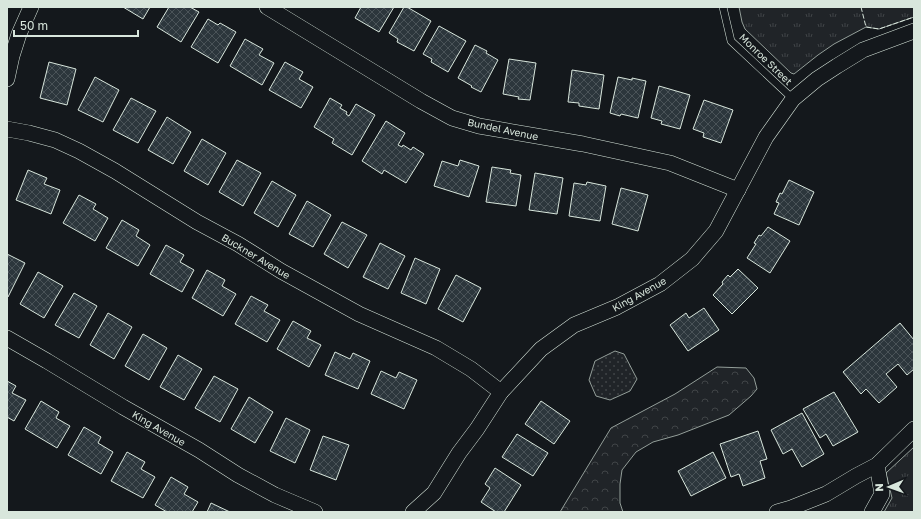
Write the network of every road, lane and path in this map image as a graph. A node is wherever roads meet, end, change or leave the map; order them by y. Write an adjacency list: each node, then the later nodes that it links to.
1 (31, 7): 5 (street)
2 (267, 7): 8 (street, Bundel Avenue)
3 (723, 7): 6 (lane, Monroe Street)
4 (914, 31): 6 (street, King Avenue)
5 (7, 79)
6 (793, 98): 8 (street, King Avenue)
7 (7, 129): 10 (street, Buckner Avenue)
8 (738, 190): 10 (street, King Avenue)
9 (7, 338): 13 (street, King Avenue)
10 (501, 392): 14 (street, King Avenue)
11 (914, 429): 12 (street)
12 (877, 465): 15 (street); 16 (street)
13 (315, 512)
14 (413, 512)
15 (777, 512)
16 (872, 512)

